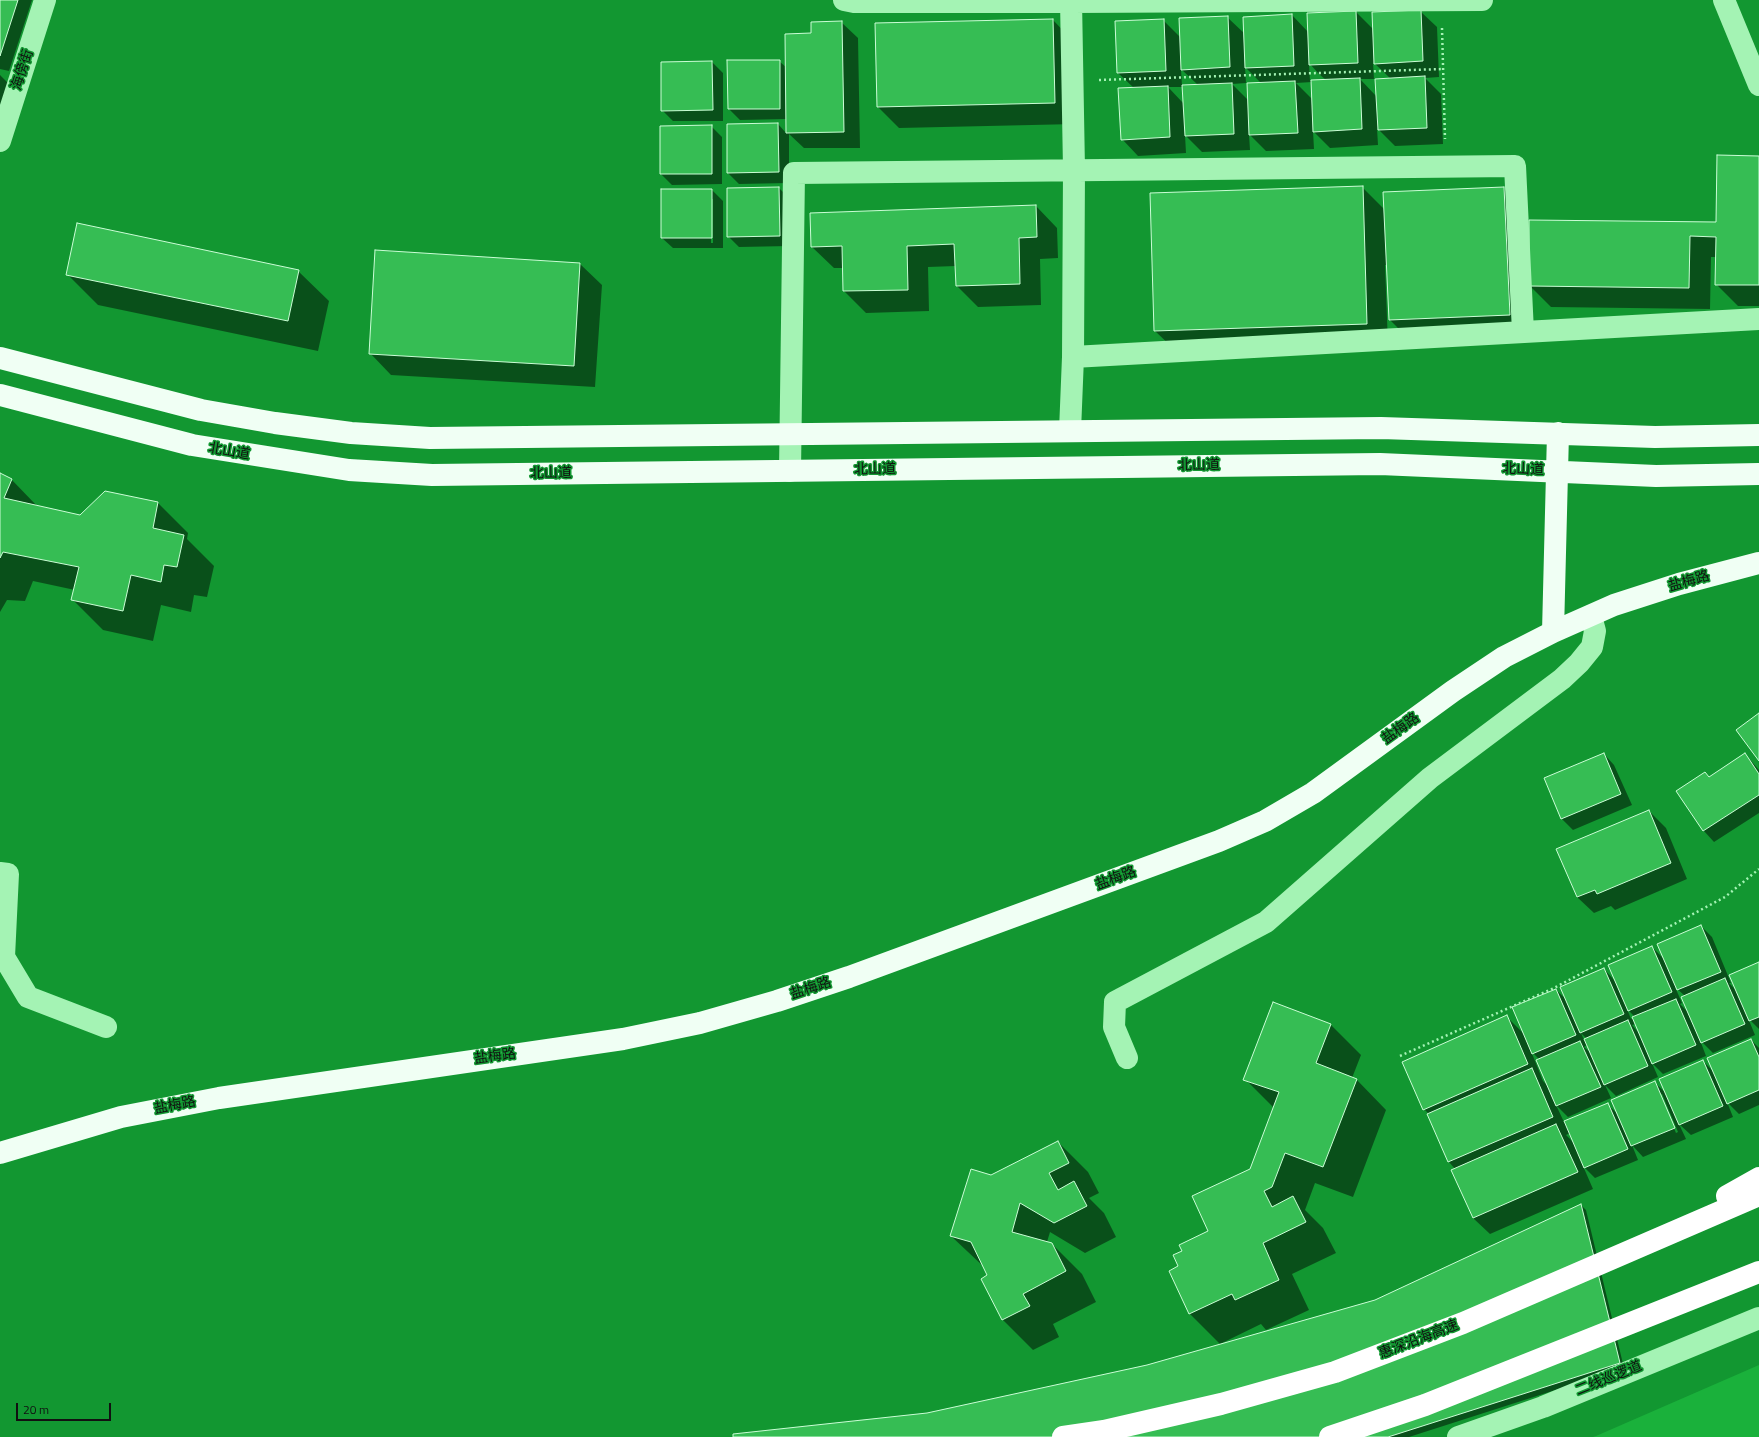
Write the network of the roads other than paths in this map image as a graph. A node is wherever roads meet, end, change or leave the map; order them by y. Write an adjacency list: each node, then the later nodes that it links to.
1 (45, 0): 8 (street, 海傍街)
2 (844, 0): 6 (street)
3 (1441, 0): 4 (street); 6 (street)
4 (1482, 0)
5 (1724, 0): 7 (street)
6 (1071, 1): 9 (street)
7 (1759, 85)
8 (0, 141)
9 (1074, 169): 11 (street); 12 (street); 16 (street)
10 (1759, 319): 11 (street)
11 (1522, 332): 12 (street)
12 (1073, 357): 15 (street)
13 (0, 358): 16 (main road)
14 (0, 395): 19 (main road, 北山道)
15 (1070, 431): 16 (main road); 17 (main road)
16 (790, 434): 19 (street)
17 (1558, 434): 18 (main road); 20 (main road)
18 (1759, 435)
19 (790, 471): 20 (main road, 北山道)
20 (1557, 472): 21 (main road, 北山道); 24 (main road)
21 (1759, 474)
22 (1759, 563): 23 (main road, 盐梅路)
23 (1591, 616): 24 (main road, 盐梅路); 27 (street)
24 (1553, 632): 28 (main road, 盐梅路)
25 (0, 873): 26 (street)
26 (106, 1027)
27 (1127, 1058)
28 (0, 1153)
29 (1759, 1178): 31 (highway)
30 (1759, 1195): 31 (highway, 惠深沿海高速)
31 (1634, 1249): 34 (highway, 惠深沿海高速)
32 (1759, 1272): 35 (highway)
33 (1759, 1318): 36 (street, 二线巡逻道)
34 (1063, 1437)
35 (1330, 1437)
36 (1458, 1437)

